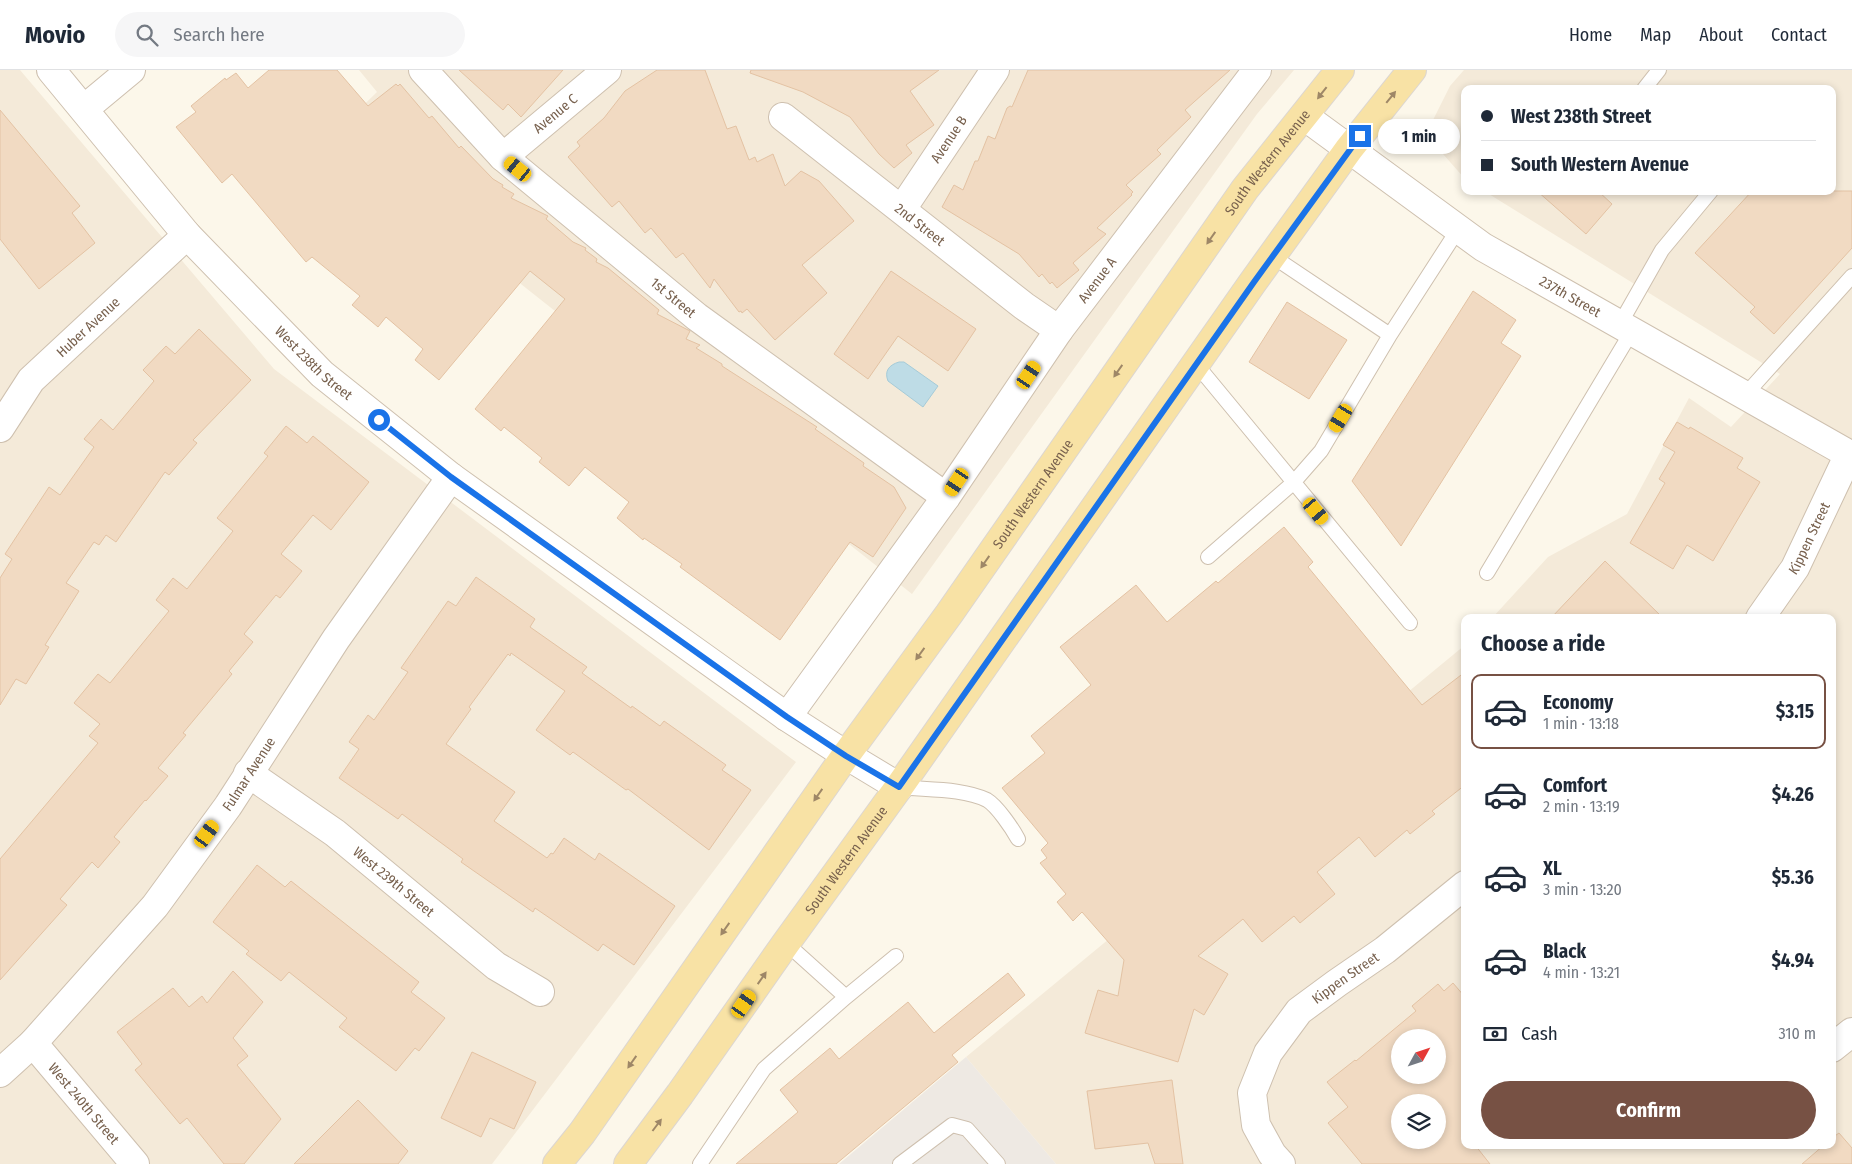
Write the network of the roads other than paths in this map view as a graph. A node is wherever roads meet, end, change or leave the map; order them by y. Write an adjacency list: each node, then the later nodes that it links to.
1 (50, 70): 11 (street, West 238th Street)
2 (130, 70): 11 (street)
3 (424, 70): 15 (street, 1st Street)
4 (607, 70): 15 (street, Avenue C)
5 (995, 70): 17 (street, Avenue B)
6 (1257, 70): 23 (street, Avenue A)
7 (1340, 70): 12 (main road, South Western Avenue, one-way to 12)
8 (1412, 70): 14 (main road, South Western Avenue, one-way to 8)
9 (1660, 70): 10 (lane)
10 (1647, 85)
11 (84, 109): 19 (street, West 238th Street)
12 (1304, 116): 14 (street, 237th Street); 37 (main road, South Western Avenue, one-way to 37)
13 (783, 117): 17 (street, 2nd Street)
14 (1350, 149): 18 (street, 237th Street); 20 (main road, South Western Avenue)
15 (504, 157): 31 (street, 1st Street)
16 (1708, 195): 22 (lane)
17 (902, 209): 23 (street, 2nd Street)
18 (1460, 228): 22 (street, 237th Street); 24 (lane)
19 (188, 235): 27 (street, Huber Avenue); 29 (street, West 238th Street)
20 (1272, 256): 24 (lane); 25 (main road, South Western Avenue)
21 (1852, 276): 26 (lane)
22 (1626, 328): 26 (street, 237th Street); 33 (lane)
23 (1059, 330): 31 (street, Avenue A)
24 (1390, 335): 30 (lane)
25 (1196, 364): 30 (lane); 39 (main road, South Western Avenue)
26 (1745, 395): 28 (street, 237th Street)
27 (0, 428)
28 (1850, 455): 34 (street, Kippen Street)
29 (451, 477): 36 (street, West 238th Street); 38 (street, Fulmar Avenue)
30 (1293, 483): 32 (lane); 35 (lane)
31 (946, 497): 36 (street, Avenue A)
32 (1208, 557)
33 (1487, 573)
34 (1763, 614)
35 (1410, 623)
36 (787, 717): 37 (street, West 238th Street)
37 (846, 756): 39 (street, West 238th Street); 51 (main road, South Western Avenue, one-way to 51)
38 (248, 773): 44 (street, West 239th Street); 47 (street, Fulmar Avenue)
39 (899, 787): 40 (lane); 42 (main road, South Western Avenue)
40 (1018, 839)
41 (1461, 888): 56 (street, Kippen Street)
42 (786, 943): 45 (lane); 52 (main road, South Western Avenue, one-way to 42)
43 (896, 956): 45 (lane)
44 (540, 992)
45 (846, 997): 53 (lane)
46 (1852, 1032): 48 (street)
47 (33, 1043): 49 (street, Fulmar Avenue); 50 (street, West 240th Street)
48 (1836, 1045)
49 (0, 1073)
50 (135, 1164)
51 (557, 1164)
52 (628, 1164)
53 (700, 1164)
54 (900, 1164): 55 (lane)
55 (998, 1164)
56 (1281, 1164)

